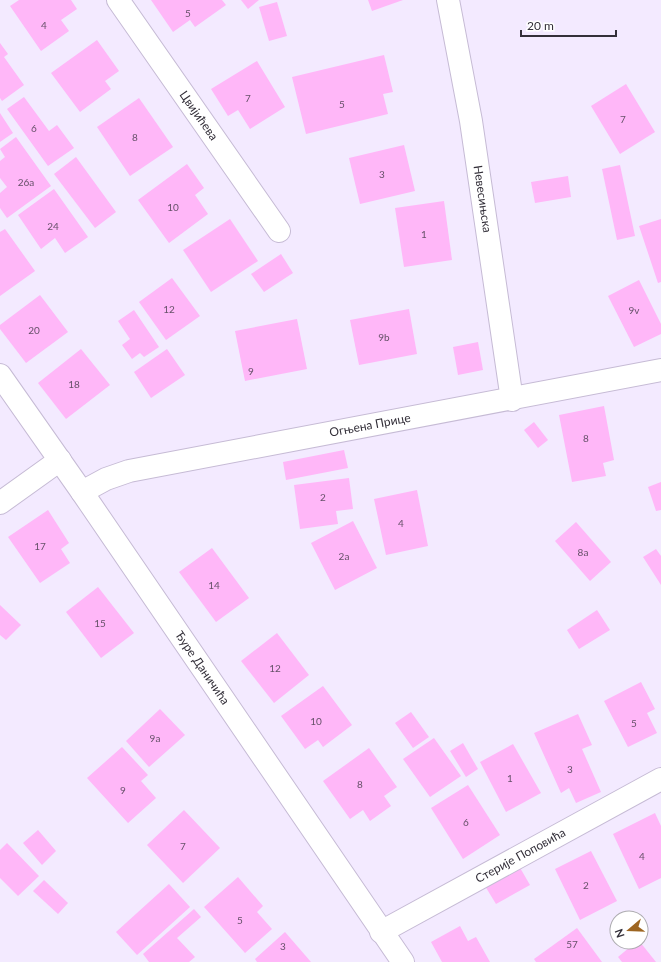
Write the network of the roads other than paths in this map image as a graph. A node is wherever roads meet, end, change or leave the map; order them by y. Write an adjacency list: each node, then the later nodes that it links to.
1 (118, 0): 3 (street, Цвијићева)
2 (448, 0): 6 (street, Невесињска)
3 (279, 231)
4 (661, 370): 6 (street, Огњена Прице)
5 (0, 375): 7 (street, Ђуре Даничића)
6 (512, 400): 8 (street, Огњена Прице)
7 (60, 460): 8 (street, Ђуре Даничића); 9 (street)
8 (82, 492): 11 (street, Ђуре Даничића)
9 (0, 503)
10 (661, 779): 11 (street, Стерије Поповића)
11 (381, 932): 12 (street, Ђуре Даничића)
12 (403, 962)

